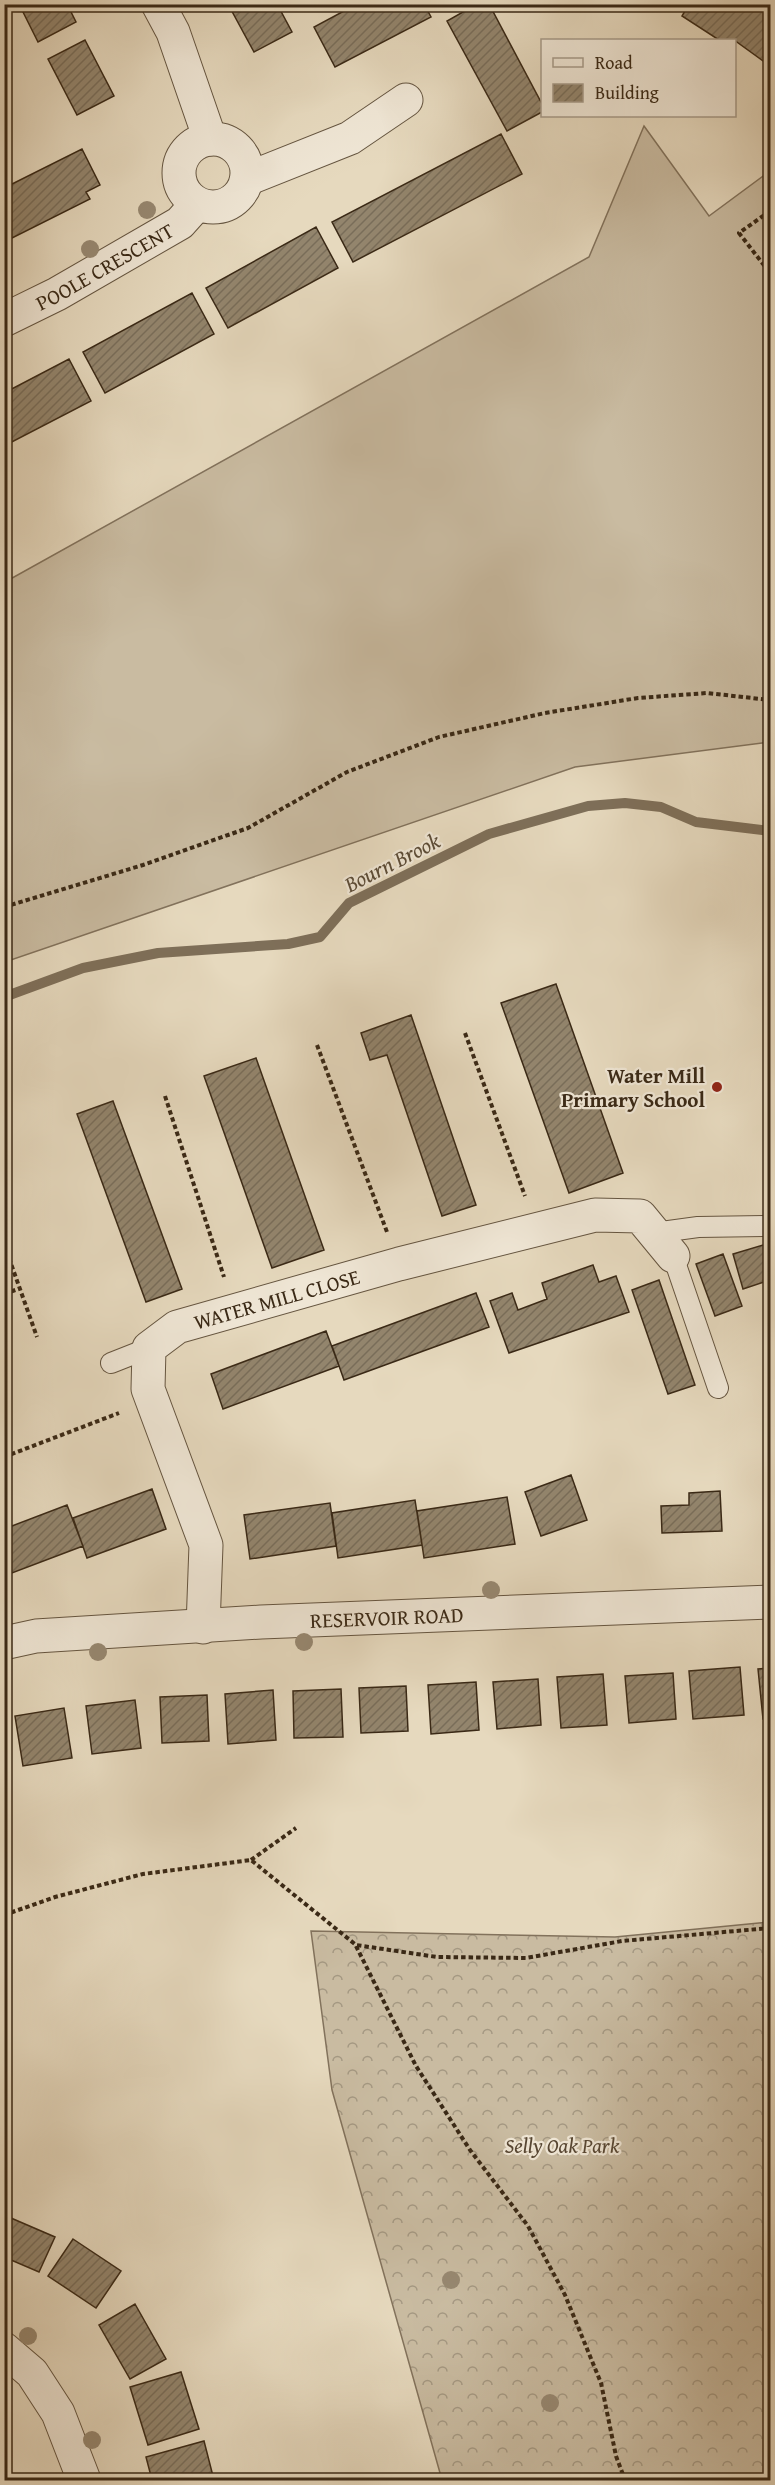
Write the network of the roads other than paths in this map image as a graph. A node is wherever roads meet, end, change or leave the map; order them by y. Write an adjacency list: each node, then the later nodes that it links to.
1 (158, 4): 3 (street)
2 (406, 100): 4 (street)
3 (210, 139): 4 (street); 5 (street)
4 (247, 179): 5 (street)
5 (197, 204): 6 (street, POOLE CRESCENT)
6 (4, 320)
7 (771, 1226): 8 (lane)
8 (663, 1245): 9 (street, WATER MILL CLOSE); 11 (lane)
9 (149, 1348): 10 (lane); 13 (street)
10 (111, 1363)
11 (718, 1388)
12 (771, 1602): 13 (street, RESERVOIR ROAD)
13 (203, 1627): 14 (street, RESERVOIR ROAD)
14 (4, 1643)
15 (4, 2349): 16 (street)
16 (84, 2481)

